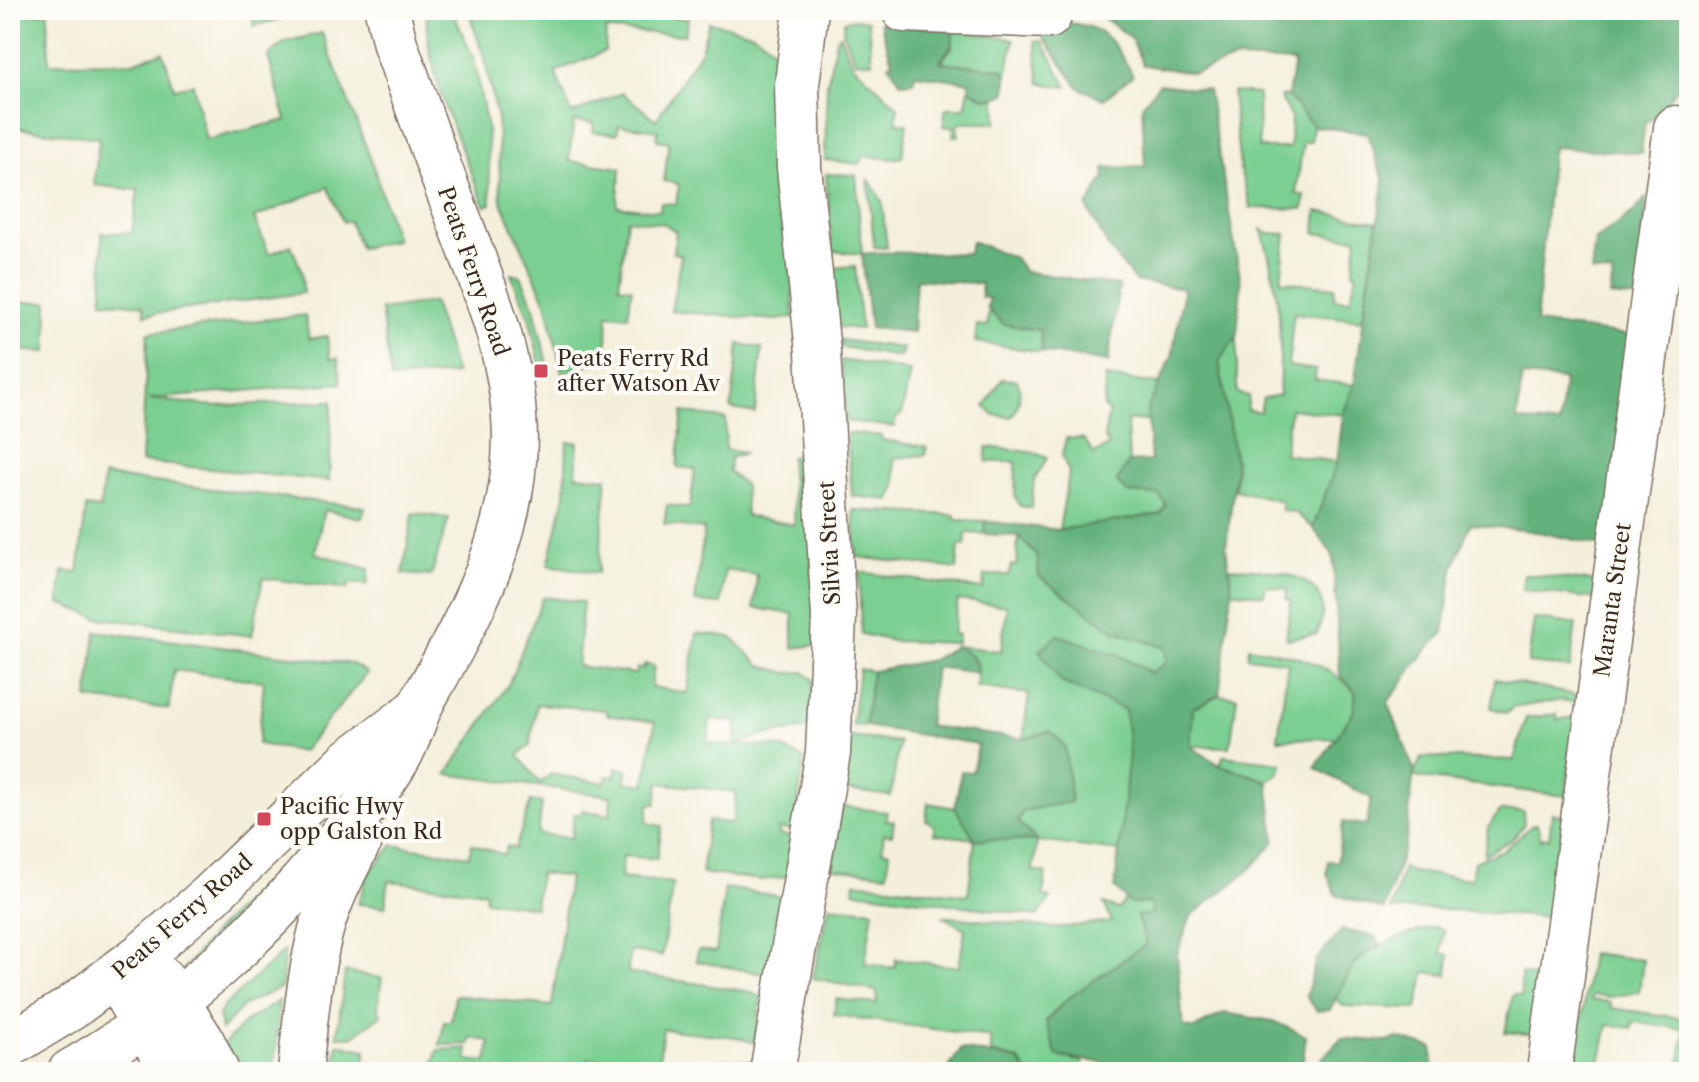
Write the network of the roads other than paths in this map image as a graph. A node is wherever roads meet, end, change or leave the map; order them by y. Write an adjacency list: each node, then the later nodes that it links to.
1 (387, 10): 6 (main road, Peats Ferry Road)
2 (806, 10): 15 (main road, Silvia Street)
3 (904, 10): 4 (main road)
4 (1049, 16)
5 (1676, 128): 16 (main road, Maranta Street)
6 (417, 710): 7 (main road, Peats Ferry Road); 8 (main road, Peats Ferry Road)
7 (401, 753): 9 (main road, Peats Ferry Road); 14 (main road)
8 (129, 965): 9 (main road); 10 (main road, Peats Ferry Road)
9 (161, 1014): 11 (main road, Peats Ferry Road); 12 (main road); 13 (main road)
10 (10, 1045)
11 (70, 1072)
12 (174, 1072)
13 (217, 1072)
14 (300, 1072)
15 (772, 1072)
16 (1549, 1072)

